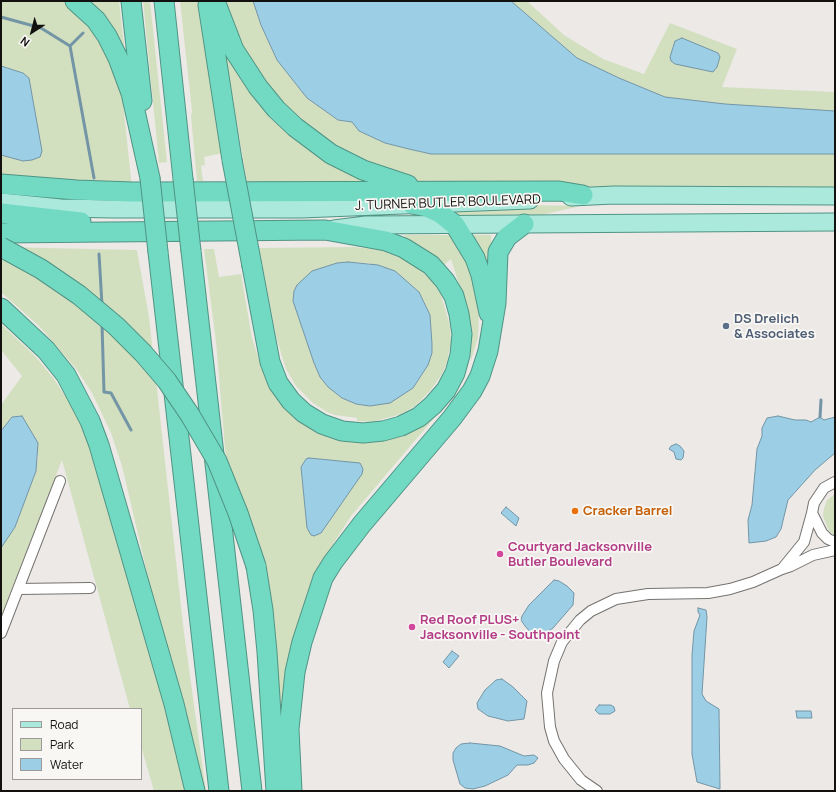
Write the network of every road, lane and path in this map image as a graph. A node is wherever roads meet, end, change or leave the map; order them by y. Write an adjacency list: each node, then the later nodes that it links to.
1 (75, 1): 6 (highway)
2 (131, 1): 6 (highway)
3 (164, 1): 34 (highway, bridge)
4 (207, 1): 17 (highway, bridge)
5 (215, 1): 8 (highway)
6 (150, 178): 33 (highway, bridge)
7 (1, 184): 8 (highway)
8 (437, 191): 9 (highway)
9 (583, 195): 10 (main road, J. TURNER BUTLER BOULEVARD); 12 (main road, J. TURNER BUTLER BOULEVARD)
10 (835, 196)
11 (1, 202): 12 (main road, J. TURNER BUTLER BOULEVARD)
12 (412, 204): 16 (highway)
13 (1, 213): 18 (highway)
14 (835, 222): 15 (main road, J. TURNER BUTLER BOULEVARD)
15 (524, 224): 16 (main road, J. TURNER BUTLER BOULEVARD); 22 (highway)
16 (455, 225): 17 (main road, J. TURNER BUTLER BOULEVARD); 22 (highway)
17 (325, 230): 18 (highway, J. TURNER BUTLER BOULEVARD)
18 (117, 231): 19 (highway)
19 (1, 233)
20 (1, 247): 35 (highway, bridge)
21 (1, 308): 32 (highway)
22 (492, 326): 36 (highway)
23 (60, 481): 30 (street)
24 (835, 482): 25 (street)
25 (812, 513): 26 (street); 28 (street)
26 (835, 542)
27 (835, 550): 28 (street)
28 (782, 568): 37 (street)
29 (90, 588): 30 (street)
30 (18, 589): 31 (street)
31 (1, 633)
32 (195, 791)
33 (219, 791)
34 (252, 791)
35 (276, 791)
36 (292, 791)
37 (597, 791)

